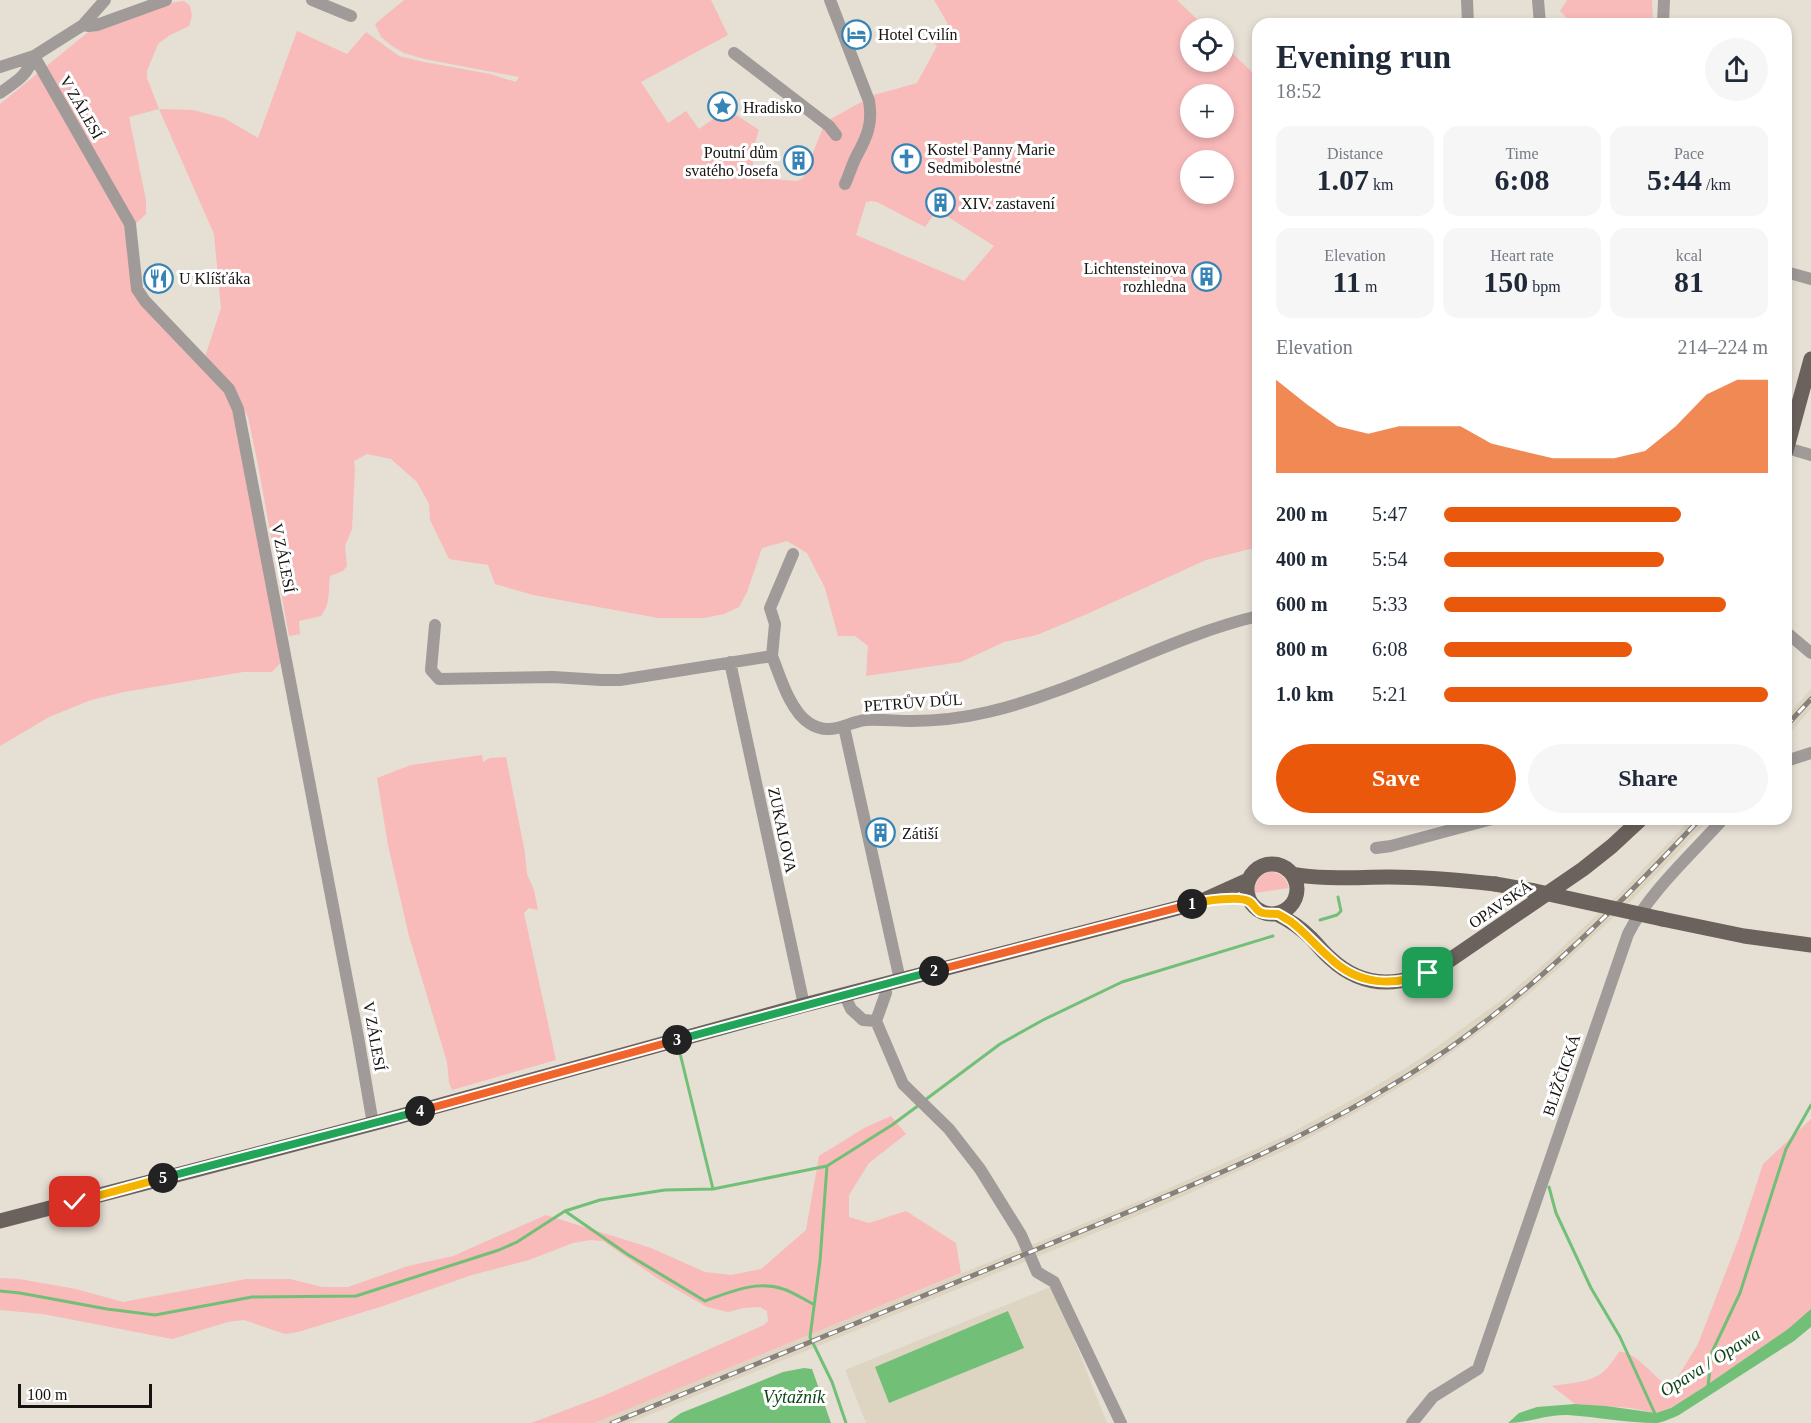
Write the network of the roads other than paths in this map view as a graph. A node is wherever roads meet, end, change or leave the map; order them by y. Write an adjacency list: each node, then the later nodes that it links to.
1 (105, 0): 12 (street)
2 (166, 0): 12 (street)
3 (312, 0): 8 (street)
4 (830, 0): 18 (street)
5 (1467, 0): 9 (street)
6 (1538, 0): 10 (street)
7 (1664, 0): 11 (street)
8 (351, 16)
9 (1468, 18)
10 (1539, 18)
11 (1663, 18)
12 (83, 25): 14 (street)
13 (734, 53): 17 (street)
14 (34, 56): 15 (street); 16 (street); 52 (street, V ZÁLESÍ)
15 (0, 67)
16 (0, 93)
17 (836, 135)
18 (845, 184)
19 (1792, 274): 20 (street)
20 (1811, 279)
21 (1811, 359): 22 (main road)
22 (1792, 431)
23 (1792, 451): 24 (street)
24 (1811, 455)
25 (793, 554): 30 (street)
26 (1252, 617): 32 (street, PETRŮV DŮL)
27 (435, 625): 31 (street)
28 (1792, 637): 29 (street)
29 (1811, 654)
30 (772, 656): 31 (street); 32 (street, PETRŮV DŮL)
31 (730, 662): 50 (street, ZUKALOVA)
32 (844, 727): 48 (street)
33 (1811, 753): 34 (street)
34 (1792, 759)
35 (1635, 825): 46 (main road, OPAVSKÁ)
36 (1719, 825): 55 (street, BLIŽČICKÁ)
37 (1441, 826): 38 (street)
38 (1377, 848)
39 (1292, 874): 40 (main road); 41 (main road); 42 (main road)
40 (1341, 879): 42 (main road); 47 (main road, bridge)
41 (1248, 880): 43 (main road); 44 (main road)
42 (1295, 899): 45 (main road); 46 (main road)
43 (1250, 902): 44 (main road); 45 (main road)
44 (1197, 903): 48 (main road)
45 (1277, 914): 46 (main road, OPAVSKÁ)
46 (1311, 937)
47 (1811, 945)
48 (892, 982): 49 (main road); 51 (street)
49 (844, 994): 50 (main road); 51 (street)
50 (804, 1005): 52 (main road)
51 (876, 1021): 54 (street)
52 (373, 1124): 53 (main road)
53 (0, 1221)
54 (1121, 1423)
55 (1412, 1423)

